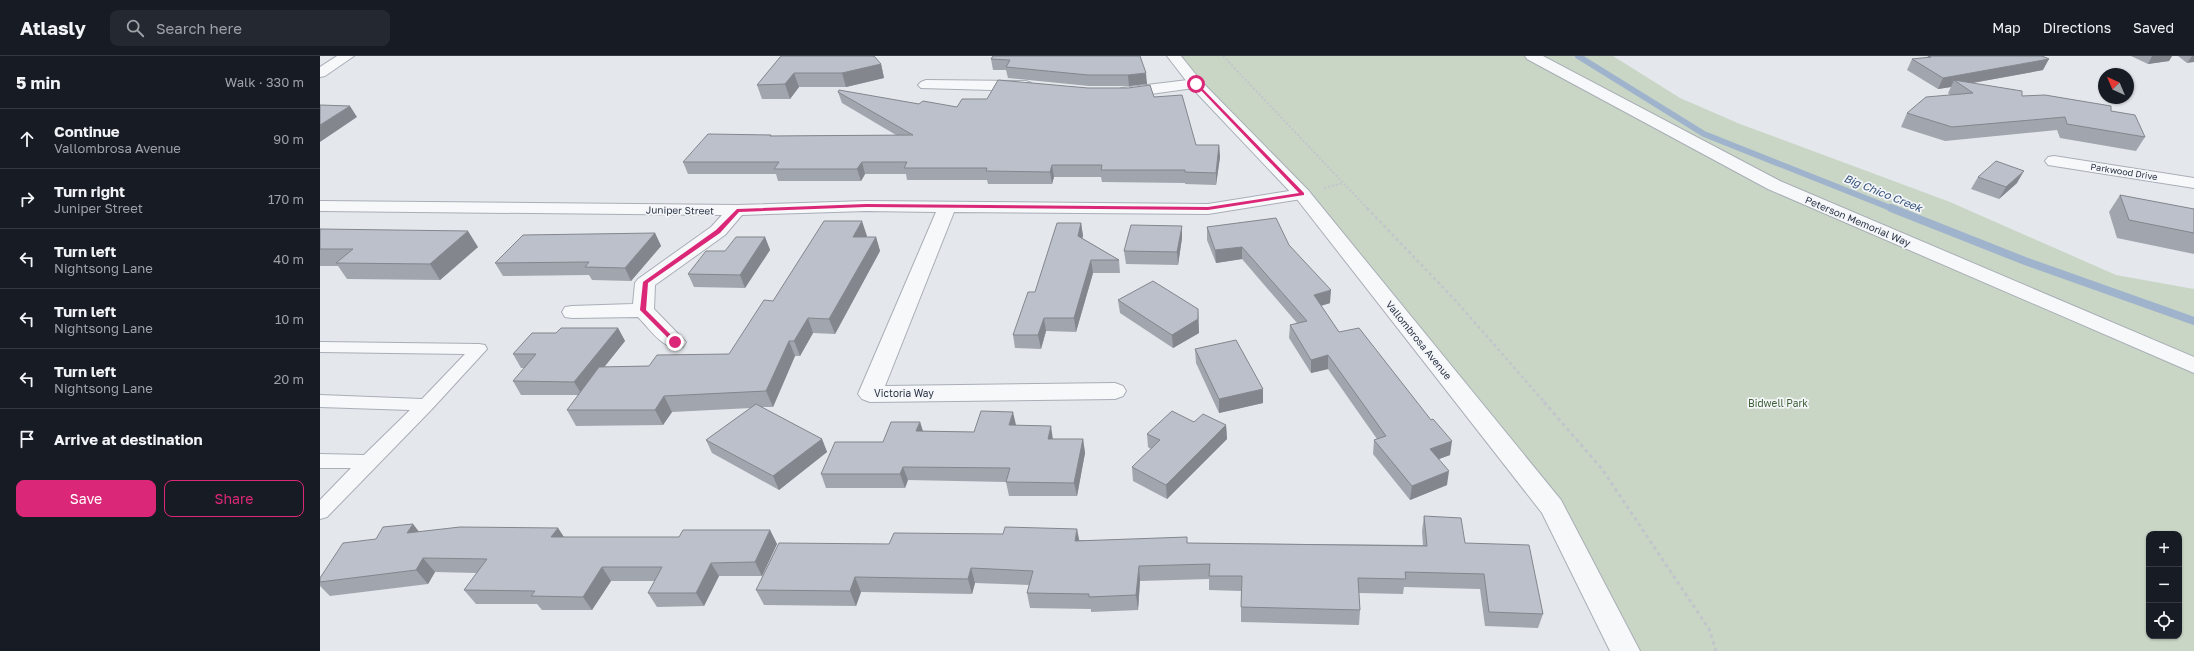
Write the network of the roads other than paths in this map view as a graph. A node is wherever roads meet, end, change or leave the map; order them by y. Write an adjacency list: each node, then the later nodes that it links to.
1 (347, 56): 4 (street)
2 (1174, 56): 5 (street, Vallombrosa Avenue)
3 (1531, 56): 19 (street, Peterson Memorial Way)
4 (320, 73)
5 (1196, 84): 8 (street); 11 (street, Vallombrosa Avenue)
6 (926, 85): 7 (street)
7 (1042, 87)
8 (1109, 93)
9 (2054, 162): 10 (street, Parkwood Drive)
10 (2194, 183)
11 (1302, 194): 13 (street, Juniper Street); 26 (street, Vallombrosa Avenue)
12 (320, 206): 14 (street, Juniper Street)
13 (947, 207): 14 (street, Juniper Street); 20 (street, Victoria Way)
14 (737, 210): 15 (street)
15 (643, 310): 16 (street); 17 (street)
16 (572, 312)
17 (675, 342)
18 (320, 347): 22 (lane)
19 (2194, 366)
20 (1115, 391)
21 (320, 401): 22 (lane)
22 (426, 405): 24 (lane)
23 (320, 462): 24 (lane)
24 (368, 462): 25 (lane)
25 (320, 512)
26 (1625, 651)

